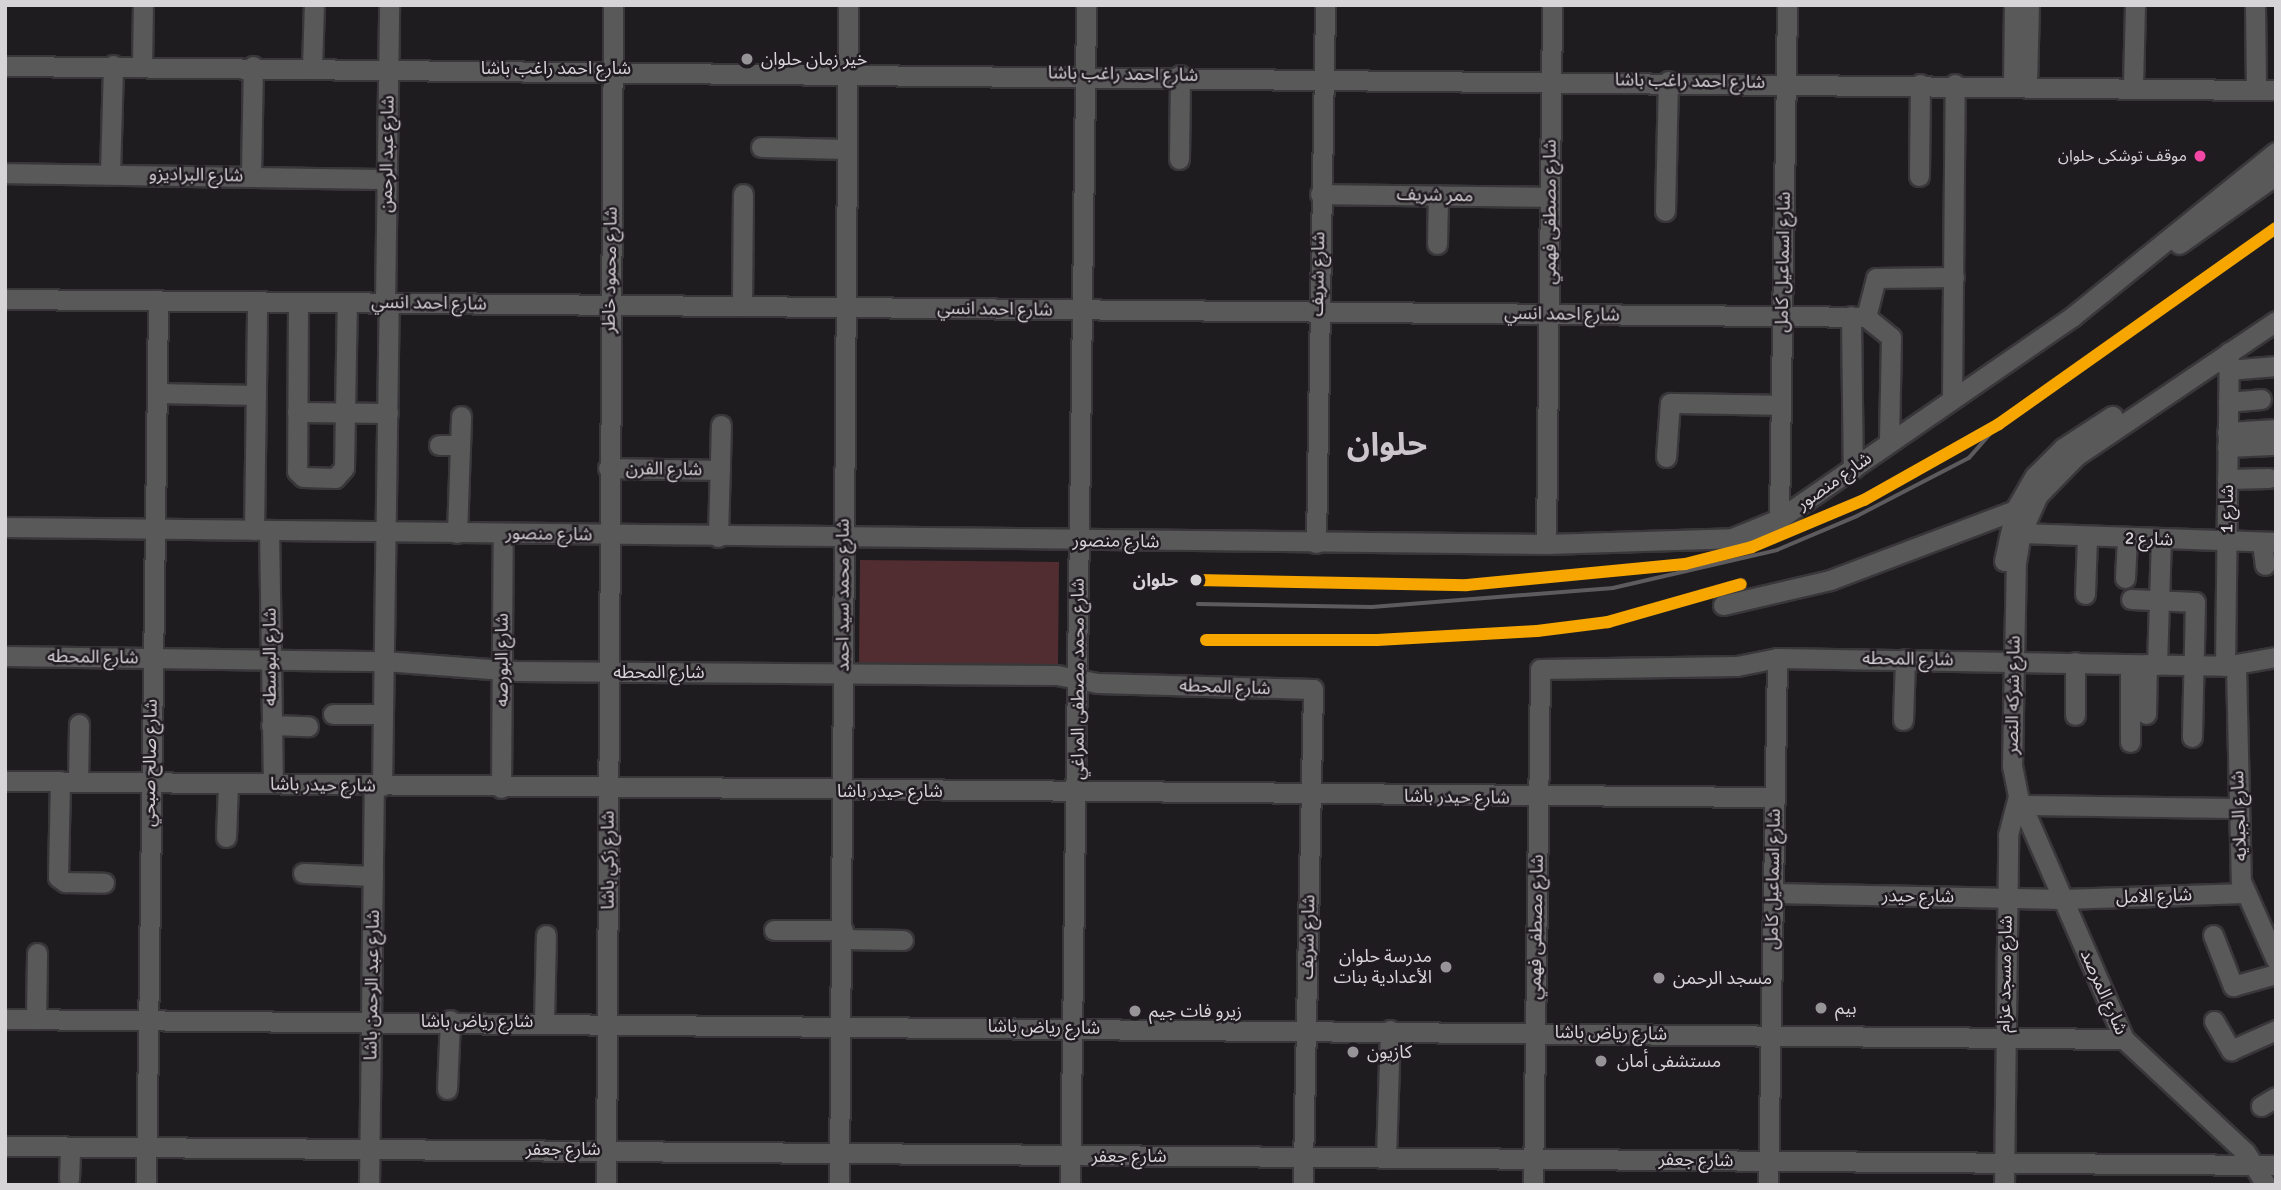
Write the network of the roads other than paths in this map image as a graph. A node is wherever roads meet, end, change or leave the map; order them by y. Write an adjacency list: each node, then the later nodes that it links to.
1 (143, 5): 16 (street)
2 (314, 5): 18 (street)
3 (389, 5): 19 (street, شارع عبد الرحمن)
4 (613, 5): 20 (street, شارع محمود خاطر)
5 (848, 5): 21 (street, شارع محمد سيد احمد)
6 (1086, 5): 22 (street, شارع محمد مصطفى المراغي)
7 (1325, 5): 24 (street, شارع شريف)
8 (1552, 5): 25 (street, شارع مصطفى فهمي)
9 (1787, 5): 28 (street, شارع اسماعيل كامل)
10 (2014, 5): 31 (street)
11 (2029, 5): 31 (street)
12 (2135, 5): 32 (street)
13 (2255, 5): 33 (street)
14 (113, 65): 15 (street, شارع احمد راغب باشا); 16 (street, شارع احمد راغب باشا); 39 (street)
15 (5, 66)
16 (142, 66): 17 (street, شارع احمد راغب باشا)
17 (253, 66): 18 (street, شارع احمد راغب باشا); 41 (street)
18 (312, 67): 19 (street, شارع احمد راغب باشا)
19 (388, 68): 20 (street, شارع احمد راغب باشا); 43 (street, شارع عبد الرحمن)
20 (612, 69): 21 (street, شارع احمد راغب باشا); 58 (street, شارع محمود خاطر)
21 (847, 71): 22 (street, شارع احمد راغب باشا); 35 (street, شارع محمد سيد احمد)
22 (1085, 74): 23 (street, شارع احمد راغب باشا); 62 (street, شارع محمد مصطفى المراغي)
23 (1180, 75): 24 (street, شارع احمد راغب باشا); 37 (street)
24 (1323, 76): 25 (street, شارع احمد راغب باشا); 45 (street, شارع شريف)
25 (1551, 80): 27 (street, شارع احمد راغب باشا); 47 (street, شارع مصطفى فهمي)
26 (2276, 80): 33 (street, شارع احمد راغب باشا)
27 (1668, 81): 28 (street, شارع احمد راغب باشا); 48 (street)
28 (1786, 82): 29 (street, شارع احمد راغب باشا); 65 (street, شارع اسماعيل كامل)
29 (1920, 84): 30 (street, شارع احمد راغب باشا); 42 (street)
30 (1955, 84): 31 (street, شارع احمد راغب باشا); 51 (street)
31 (2020, 85): 32 (street, شارع احمد راغب باشا)
32 (2133, 86): 33 (street, شارع احمد راغب باشا)
33 (2257, 87)
34 (761, 148): 35 (street)
35 (847, 149): 61 (street, شارع محمد سيد احمد)
36 (2276, 152): 50 (street, شارع منصور)
37 (1179, 159)
38 (5, 173): 39 (street, شارع البراديزو)
39 (110, 174): 41 (street, شارع البراديزو)
40 (2276, 175): 50 (street, شارع منصور)
41 (251, 176): 43 (street, شارع البراديزو)
42 (1919, 176)
43 (387, 178): 57 (street, شارع عبد الرحمن)
44 (743, 194): 59 (street)
45 (1320, 194): 46 (street, ممر شريف); 63 (street, شارع شريف)
46 (1438, 195): 47 (street, ممر شريف); 49 (street)
47 (1550, 197): 64 (street, شارع مصطفى فهمي)
48 (1665, 211)
49 (1437, 244)
50 (2142, 265): 72 (street, شارع منصور)
51 (1954, 277): 66 (street); 72 (street)
52 (5, 299): 53 (street, شارع احمد انسي)
53 (158, 300): 54 (street, شارع احمد انسي); 70 (street, شارع صالح صبحي)
54 (257, 301): 55 (street, شارع احمد انسي); 71 (street, شارع البوسطه)
55 (298, 302): 56 (street, شارع احمد انسي); 76 (street)
56 (347, 302): 57 (street, شارع احمد انسي); 77 (street)
57 (387, 303): 58 (street, شارع احمد انسي); 78 (street, شارع عبد الرحمن)
58 (610, 305): 59 (street, شارع احمد انسي); 87 (street, شارع محمود خاطر)
59 (742, 306): 61 (street, شارع احمد انسي)
60 (2276, 306): 92 (street, شارع شركه النصر)
61 (846, 307): 62 (street, شارع احمد انسي); 105 (street, شارع محمد سيد احمد)
62 (1081, 310): 63 (street, شارع احمد انسي); 107 (street, شارع محمد مصطفى المراغي)
63 (1318, 311): 64 (street, شارع احمد انسي); 110 (street, شارع شريف)
64 (1549, 314): 65 (street, شارع احمد انسي); 111 (street, شارع مصطفى فهمي)
65 (1782, 317): 66 (street, شارع احمد انسي); 75 (street, شارع اسماعيل كامل)
66 (1859, 317): 83 (street); 88 (street)
67 (2276, 321): 68 (street, شارع شركه النصر)
68 (2228, 361): 69 (street); 74 (street, شارع 1); 100 (street, شارع شركه النصر)
69 (2276, 366)
70 (156, 393): 71 (street); 95 (street, شارع صالح صبحي)
71 (256, 394): 96 (street, شارع البوسطه)
72 (1952, 399): 83 (street, شارع منصور)
73 (2261, 399): 74 (street)
74 (2228, 402): 82 (street, شارع 1)
75 (1781, 405): 86 (street); 93 (street, شارع اسماعيل كامل)
76 (297, 412): 77 (street); 77 (street)
77 (345, 413): 78 (street)
78 (388, 413): 97 (street, شارع عبد الرحمن)
79 (461, 416): 85 (street)
80 (721, 425): 89 (street, شارع الفرن)
81 (2274, 437): 82 (street)
82 (2227, 439): 91 (street, شارع 1)
83 (1889, 443): 88 (street, شارع منصور)
84 (439, 445): 85 (street)
85 (460, 445): 98 (street)
86 (1666, 457)
87 (608, 468): 89 (street, شارع الفرن); 101 (street, شارع محمود خاطر)
88 (1853, 469): 93 (street, شارع منصور)
89 (720, 470): 102 (street, شارع الفرن)
90 (2269, 478): 91 (street)
91 (2227, 479): 108 (street, شارع 1)
92 (2015, 510): 117 (street); 125 (street, شارع شركه النصر)
93 (1779, 519): 111 (street, شارع منصور)
94 (5, 527): 95 (street, شارع منصور)
95 (154, 529): 96 (street, شارع منصور); 121 (street, شارع صالح صبحي)
96 (262, 530): 97 (street, شارع منصور); 123 (street, شارع البوسطه)
97 (386, 532): 98 (street, شارع منصور); 124 (street, شارع عبد الرحمن باشا)
98 (457, 533): 99 (street, شارع منصور)
99 (503, 533): 101 (street, شارع منصور); 130 (street, شارع البورصه)
100 (2021, 533): 103 (street, شارع 2); 125 (street, شارع شركه النصر)
101 (608, 534): 102 (street, شارع منصور); 132 (street, شارع زكي باشا)
102 (718, 537): 105 (street, شارع منصور)
103 (2087, 537): 104 (street, شارع 2); 114 (street)
104 (2127, 538): 106 (street, شارع 2); 113 (street)
105 (842, 539): 107 (street, شارع منصور); 133 (street, شارع محمد سيد احمد)
106 (2161, 540): 108 (street, شارع 2); 116 (street)
107 (1077, 541): 110 (street, شارع منصور); 134 (street, شارع محمد مصطفى المراغي)
108 (2226, 541): 109 (street, شارع 2); 129 (street, شارع 1)
109 (2269, 542): 112 (street)
110 (1315, 543): 111 (street, شارع منصور)
111 (1546, 544)
112 (2265, 565)
113 (2125, 578)
114 (2085, 594)
115 (2131, 598): 116 (street)
116 (2160, 599): 127 (street); 128 (street)
117 (1723, 605)
118 (5, 656): 121 (street, شارع المحطه)
119 (1777, 657): 122 (street, شارع المحطه); 131 (street, شارع المحطه); 158 (street, شارع اسماعيل كامل)
120 (2276, 657): 129 (street, شارع المحطه)
121 (151, 658): 123 (street, شارع المحطه); 150 (street, شارع صالح صبحي)
122 (1905, 659): 125 (street, شارع المحطه); 140 (street)
123 (271, 660): 124 (street, شارع المحطه); 142 (street, شارع البوسطه)
124 (384, 661): 130 (street, شارع المحطه); 136 (street, شارع عبد الرحمن باشا)
125 (2007, 662): 126 (street, شارع المحطه); 146 (street, شارع شركه النصر)
126 (2075, 662): 127 (street, شارع المحطه); 139 (street)
127 (2145, 664): 128 (street, شارع المحطه); 137 (street); 145 (street)
128 (2196, 665): 129 (street, شارع المحطه); 144 (street)
129 (2230, 666): 161 (street, شارع الجبلايه)
130 (502, 668): 132 (street, شارع المحطه); 153 (street, شارع البورصه)
131 (1540, 669): 159 (street, شارع مصطفى فهمي)
132 (608, 672): 133 (street, شارع المحطه); 154 (street, شارع زكي باشا)
133 (842, 674): 134 (street, شارع المحطه); 155 (street, شارع محمد سيد احمد)
134 (1076, 678): 135 (street, شارع المحطه); 156 (street, شارع محمد مصطفى المراغي)
135 (1312, 690): 157 (street, شارع شريف)
136 (382, 714): 138 (street); 152 (street, شارع عبد الرحمن باشا)
137 (2146, 714)
138 (333, 715)
139 (2075, 715)
140 (1903, 720)
141 (79, 723): 148 (street)
142 (271, 725): 143 (street); 149 (street, شارع البوسطه)
143 (308, 726)
144 (2192, 737)
145 (2130, 742)
146 (2012, 766): 160 (street, شارع مسجد عزام)
147 (5, 781): 148 (street, شارع حيدر باشا)
148 (69, 781): 150 (street, شارع حيدر باشا); 165 (street)
149 (273, 783): 151 (street, شارع حيدر باشا); 152 (street, شارع حيدر باشا)
150 (150, 784): 151 (street, شارع حيدر باشا); 180 (street, شارع صالح صبحي)
151 (229, 786): 162 (street)
152 (378, 786): 153 (street, شارع حيدر باشا); 164 (street, شارع عبد الرحمن باشا)
153 (501, 788): 154 (street, شارع حيدر باشا)
154 (608, 790): 155 (street, شارع حيدر باشا); 185 (street, شارع زكي باشا)
155 (843, 791): 156 (street, شارع حيدر باشا); 172 (street, شارع محمد سيد احمد)
156 (1078, 792): 157 (street, شارع حيدر باشا); 187 (street, شارع محمد مصطفى المراغي)
157 (1311, 794): 159 (street, شارع حيدر باشا); 188 (street, شارع شريف)
158 (1775, 797): 159 (street, شارع حيدر باشا); 166 (street, شارع اسماعيل كامل)
159 (1538, 798): 191 (street, شارع مصطفى فهمي)
160 (2020, 801): 161 (street); 168 (street, شارع مسجد عزام); 169 (street, شارع المرصد)
161 (2238, 808): 167 (street, شارع الجبلايه)
162 (226, 837)
163 (303, 873): 164 (street)
164 (373, 876): 181 (street, شارع عبد الرحمن باشا)
165 (104, 883)
166 (1773, 893): 168 (street, شارع حيدر); 192 (street, شارع اسماعيل كامل)
167 (2245, 893): 169 (street, شارع الامل); 176 (street, شارع الجبلايه)
168 (2006, 897): 169 (street, شارع حيدر); 193 (street, شارع مسجد عزام)
169 (2063, 899): 194 (street, شارع المرصد)
170 (774, 930): 172 (street)
171 (546, 935): 183 (street)
172 (844, 935): 174 (street); 186 (street, شارع محمد سيد احمد)
173 (2213, 935): 177 (street)
174 (903, 940)
175 (37, 953): 179 (street)
176 (2276, 960)
177 (2276, 974)
178 (5, 1019): 179 (street, شارع رياض باشا)
179 (36, 1019): 180 (street, شارع رياض باشا)
180 (147, 1019): 181 (street, شارع رياض باشا); 198 (street, شارع صالح صبحي)
181 (371, 1020): 182 (street, شارع رياض باشا); 199 (street, شارع عبد الرحمن باشا)
182 (450, 1020): 183 (street, شارع رياض باشا); 195 (street)
183 (544, 1021): 185 (street, شارع رياض باشا)
184 (2214, 1021): 190 (street)
185 (609, 1022): 186 (street, شارع رياض باشا); 200 (street, شارع زكي باشا)
186 (843, 1025): 187 (street, شارع رياض باشا); 201 (street, شارع محمد سيد احمد)
187 (1072, 1027): 188 (street, شارع رياض باشا); 202 (street, شارع محمد مصطفى المراغي)
188 (1305, 1029): 189 (street, شارع رياض باشا); 203 (street, شارع شريف)
189 (1390, 1030): 191 (street, شارع رياض باشا); 204 (street)
190 (2276, 1030)
191 (1535, 1032): 192 (street, شارع رياض باشا); 205 (street, شارع مصطفى فهمي)
192 (1771, 1035): 193 (street, شارع رياض باشا); 206 (street, شارع اسماعيل كامل)
193 (2003, 1037): 194 (street, شارع رياض باشا); 207 (street, شارع مسجد عزام)
194 (2124, 1039): 208 (street, شارع المرصد)
195 (447, 1088)
196 (5, 1146): 197 (street, شارع جعفر)
197 (70, 1147): 198 (street, شارع جعفر); 210 (street)
198 (146, 1148): 199 (street, شارع جعفر); 211 (street, شارع صالح صبحي)
199 (370, 1148): 200 (street, شارع جعفر); 212 (street, شارع عبد الرحمن باشا)
200 (607, 1149): 201 (street, شارع جعفر); 213 (street, شارع زكي باشا)
201 (840, 1152): 202 (street, شارع جعفر); 214 (street, شارع محمد سيد احمد)
202 (1070, 1156): 203 (street, شارع جعفر); 215 (street, شارع محمد مصطفى المراغي)
203 (1303, 1157): 204 (street, شارع جعفر); 216 (street, شارع شريف)
204 (1386, 1158): 205 (street, شارع جعفر)
205 (1533, 1158): 206 (street, شارع جعفر); 217 (street, شارع مصطفى فهمي)
206 (1769, 1161): 207 (street, شارع جعفر); 218 (street, شارع اسماعيل كامل)
207 (2003, 1161): 208 (street, شارع جعفر); 219 (street, شارع مسجد عزام)
208 (2254, 1164): 209 (street, شارع جعفر); 220 (street, شارع المرصد)
209 (2276, 1165)
210 (69, 1179)
211 (146, 1185)
212 (369, 1185)
213 (606, 1185)
214 (839, 1185)
215 (1070, 1185)
216 (1303, 1185)
217 (1533, 1185)
218 (1768, 1185)
219 (2004, 1185)
220 (2266, 1185)

